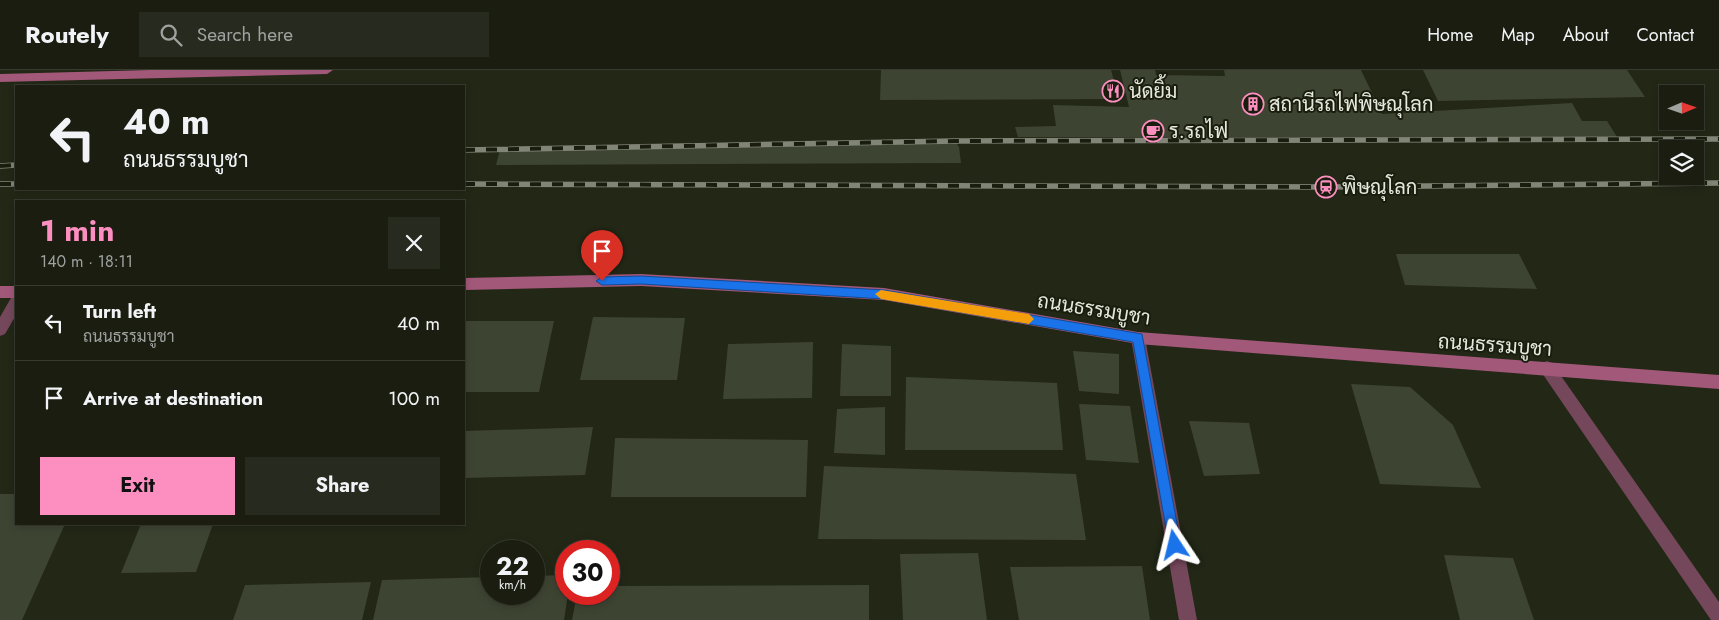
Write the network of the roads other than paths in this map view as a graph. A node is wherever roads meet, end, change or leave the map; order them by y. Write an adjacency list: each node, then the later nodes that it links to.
1 (327, 70): 2 (main road)
2 (156, 72): 3 (main road)
3 (0, 78)
4 (465, 284): 9 (main road, ถนนธรรมบูชา)
5 (0, 292): 6 (main road)
6 (15, 292)
7 (15, 304): 8 (street)
8 (0, 330)
9 (1138, 338): 10 (main road, ถนนธรรมบูชา); 13 (street)
10 (1547, 368): 11 (main road, ถนนธรรมบูชา); 12 (street)
11 (1719, 382)
12 (1719, 617)
13 (1188, 620)

